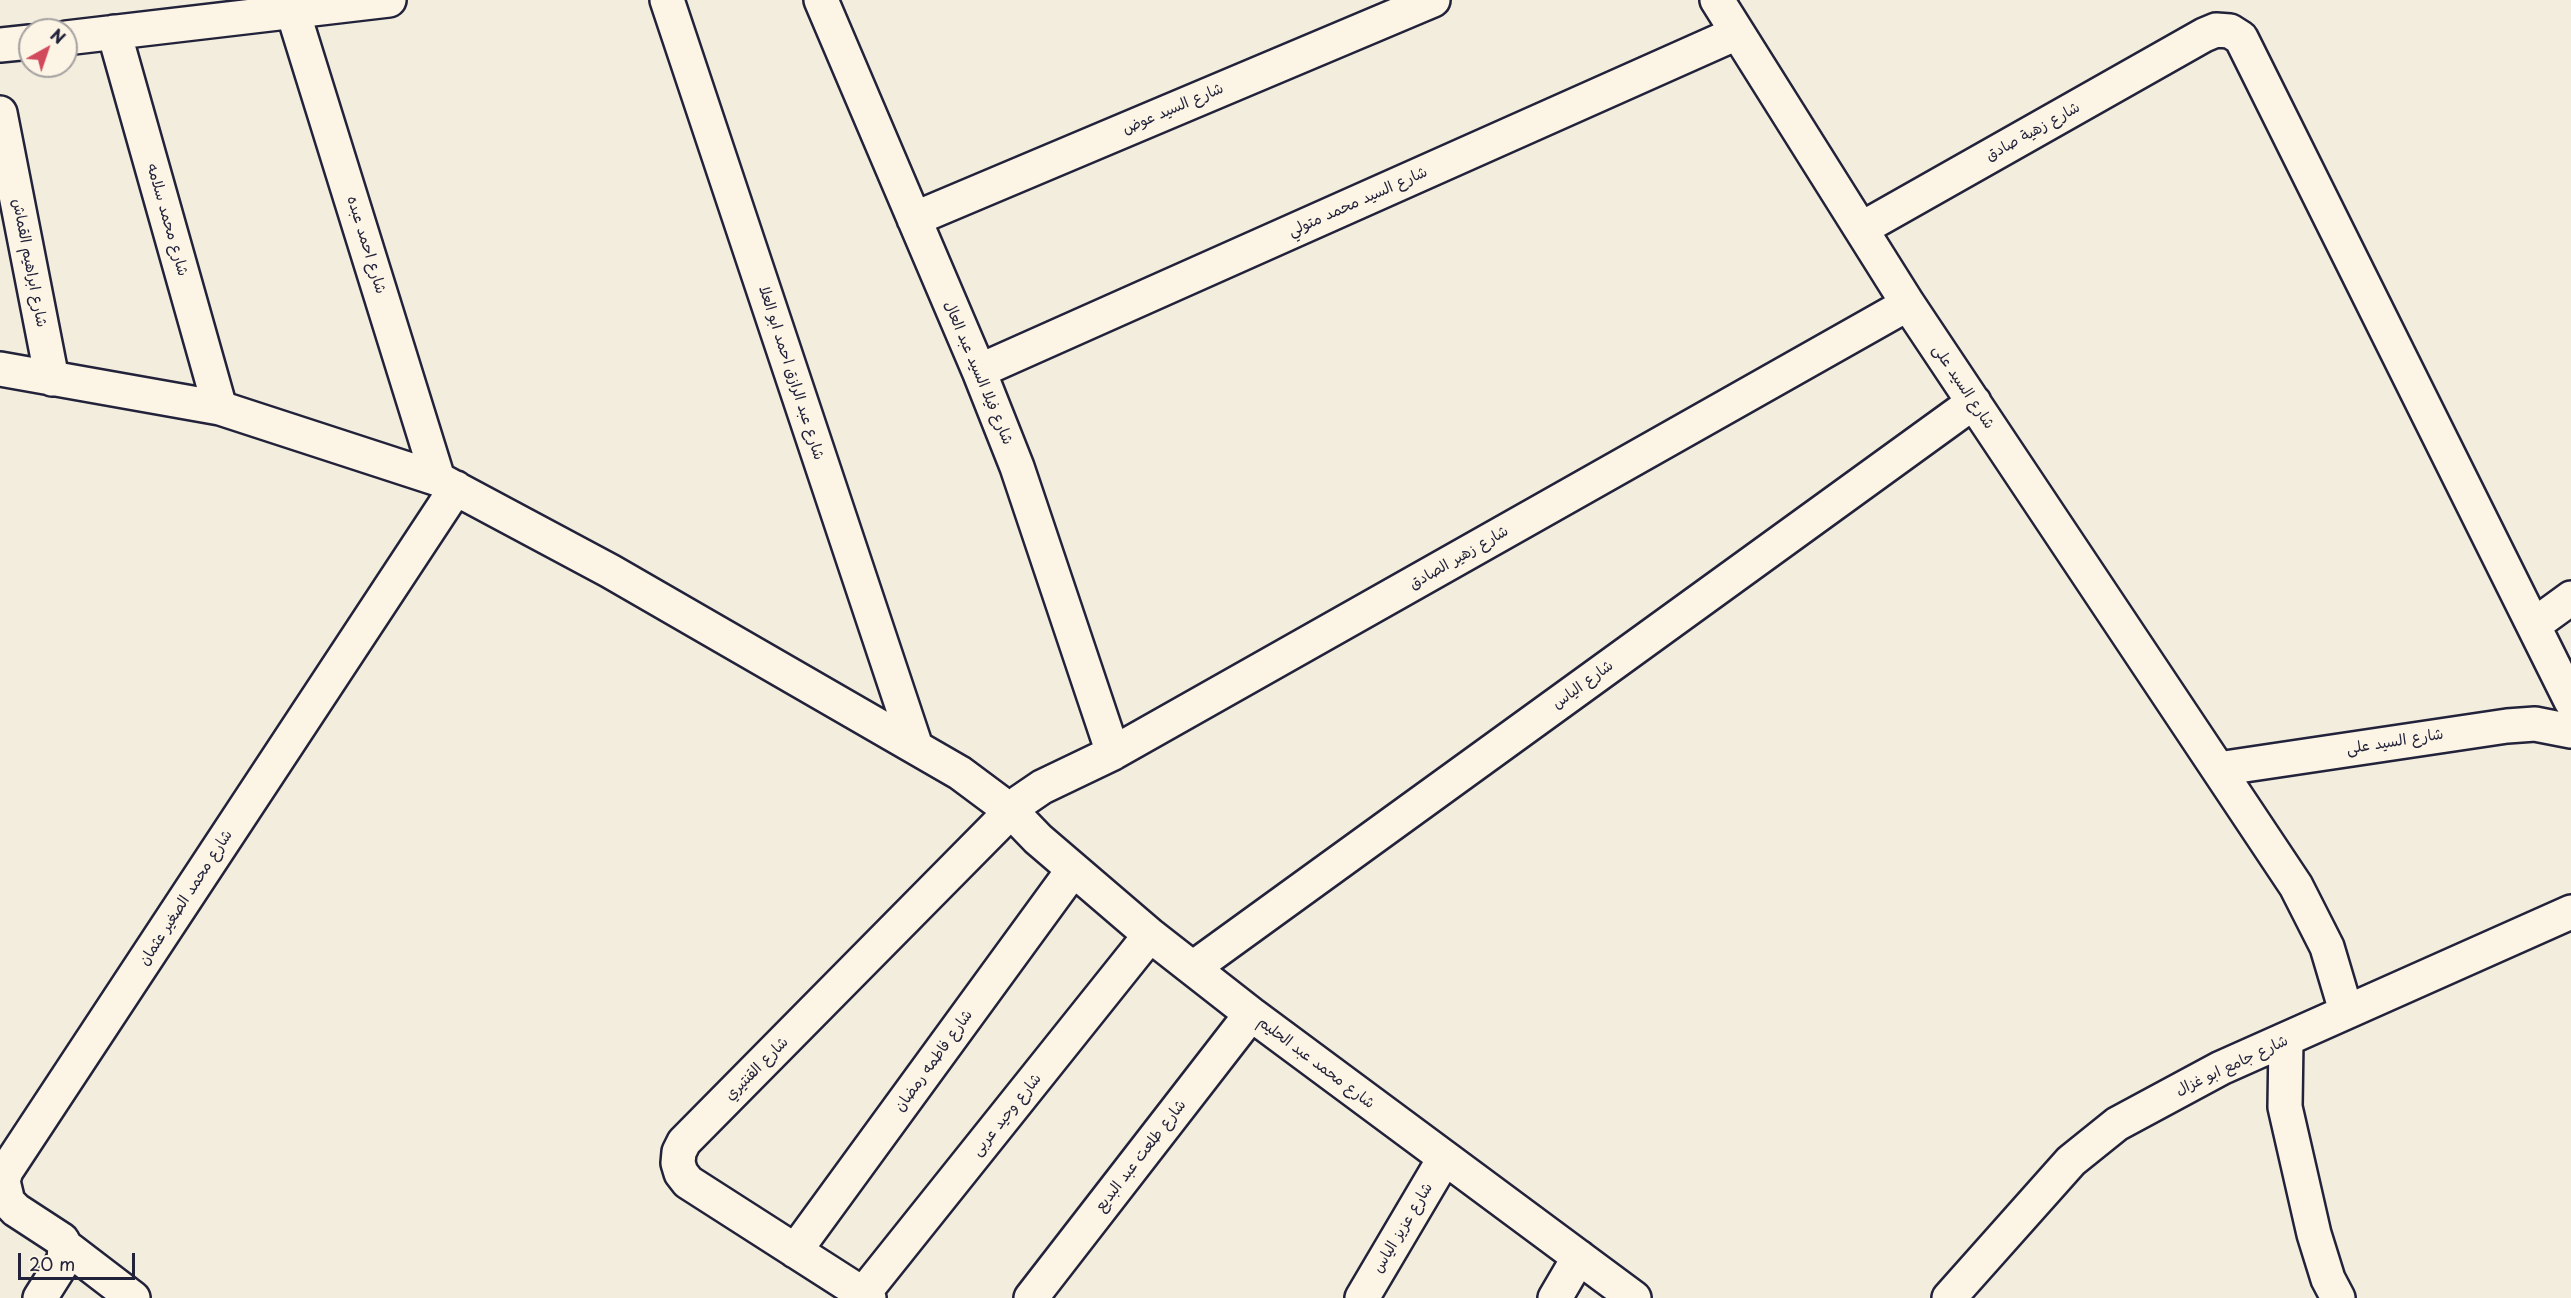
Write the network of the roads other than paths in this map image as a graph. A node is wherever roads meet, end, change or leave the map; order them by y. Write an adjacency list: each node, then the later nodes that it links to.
1 (390, 0): 6 (street)
2 (667, 0): 26 (street, شارع عبد الرازق احمد ابو العلا)
3 (821, 0): 13 (street, شارع فيلا السيد عبد العال)
4 (1433, 0): 13 (street, شارع السيد عوض)
5 (1717, 0): 8 (street, شارع السيد على)
6 (273, 9): 7 (street); 21 (street, شارع احمد عبده)
7 (114, 32): 9 (street); 20 (street, شارع محمد سلامه)
8 (1737, 33): 14 (street, شارع السيد على); 17 (street, شارع السيد محمد متولي)
9 (78, 36)
10 (18, 43): 11 (street)
11 (0, 45)
12 (0, 113): 18 (street, شارع ابراهيم القماش)
13 (914, 219): 17 (street, شارع فيلا السيد عبد العال)
14 (1861, 229): 15 (street, شارع السيد على); 23 (street, شارع زهية صادق)
15 (1908, 304): 19 (street, شارع السيد على); 27 (street, شارع زهير الصادق)
16 (0, 369): 18 (street, شارع محمد عبد الحليم)
17 (979, 371): 27 (street, شارع فيلا السيد عبد العال)
18 (52, 379): 20 (street, شارع محمد عبد الحليم)
19 (1974, 402): 28 (street, شارع السيد على); 33 (street, شارع الياس)
20 (220, 408): 21 (street, شارع محمد عبد الحليم)
21 (447, 484): 26 (street, شارع محمد عبد الحليم); 38 (street, شارع محمد الصغير عثمان)
22 (2571, 598): 23 (street)
23 (2534, 625): 24 (street)
24 (2571, 701)
25 (2571, 731): 28 (street, شارع السيد على)
26 (916, 747): 29 (street, شارع محمد عبد الحليم)
27 (1113, 753): 29 (street, شارع زهير الصادق)
28 (2218, 769): 34 (street, شارع السيد على)
29 (1011, 812): 30 (street, شارع محمد عبد الحليم); 39 (street, شارع القنتيري)
30 (1073, 870): 32 (street, شارع محمد عبد الحليم); 39 (street, شارع فاطمه رمضان)
31 (2571, 912): 34 (street, شارع جامع ابو غزال)
32 (1150, 935): 33 (street, شارع محمد عبد الحليم); 41 (street, شارع وحيد عربى)
33 (1193, 968): 35 (street, شارع محمد عبد الحليم)
34 (2346, 1011): 36 (street, شارع جامع ابو غزال)
35 (1251, 1014): 37 (street, شارع محمد عبد الحليم); 44 (street, شارع طلعت عبد البديع)
36 (2286, 1040): 48 (street, شارع جامع ابو غزال); 49 (street)
37 (1444, 1159): 40 (street, شارع محمد عبد الحليم); 45 (street, شارع عزيز الياس)
38 (65, 1246): 42 (street); 43 (street, شارع محمد الصغير عثمان)
39 (795, 1251): 41 (street, شارع القنتيري)
40 (1579, 1257): 46 (street); 47 (street, شارع محمد عبد الحليم)
41 (866, 1296)
42 (40, 1298)
43 (133, 1298)
44 (1031, 1298)
45 (1362, 1298)
46 (1556, 1298)
47 (1634, 1298)
48 (1949, 1298)
49 (2338, 1298)

